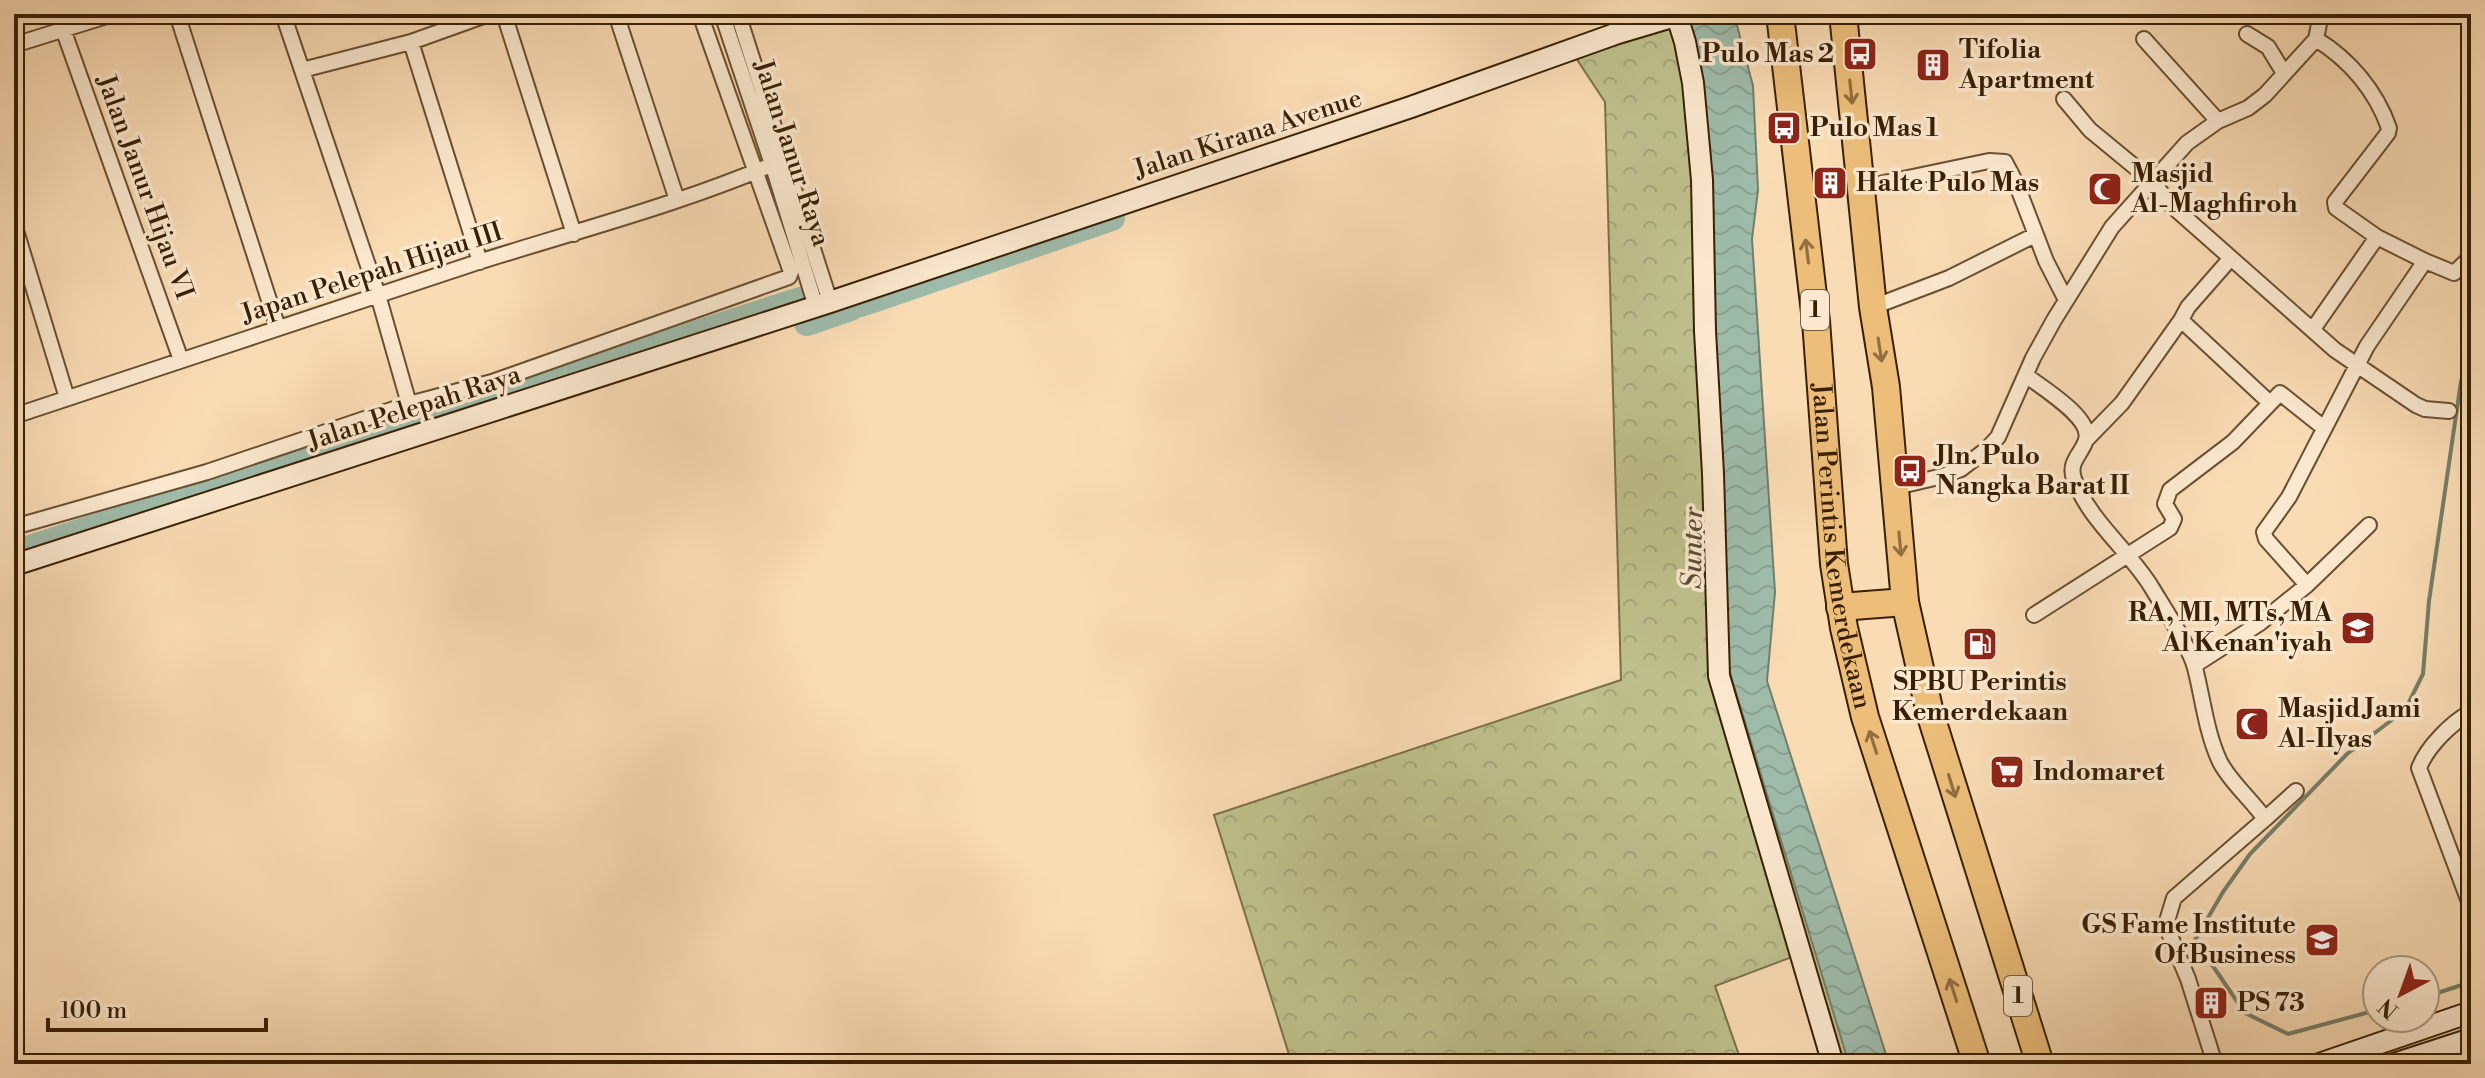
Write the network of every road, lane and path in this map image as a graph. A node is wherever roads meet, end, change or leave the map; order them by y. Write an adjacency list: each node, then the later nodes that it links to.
1 (113, 14): 14 (street)
2 (177, 14): 42 (street)
3 (283, 14): 20 (street)
4 (489, 14): 18 (street)
5 (504, 14): 30 (street)
6 (616, 14): 28 (street)
7 (700, 14): 25 (street)
8 (722, 14): 24 (street, Jalan Janur Raya)
9 (738, 14): 24 (street, Jalan Janur Raya)
10 (1780, 14): 61 (highway, Jalan Perintis Kemerdekaan / 1, one-way to 10)
11 (1843, 14): 27 (highway, 1, one-way to 27)
12 (2321, 14): 17 (street)
13 (1679, 15): 39 (street, Jalan Kirana Avenue); 70 (street)
14 (63, 29): 19 (street); 44 (street, Jalan Janur Hijau VI)
15 (2247, 34): 21 (street)
16 (2144, 39): 23 (street)
17 (2316, 39): 21 (street); 32 (street)
18 (411, 42): 20 (street); 36 (street)
19 (14, 45)
20 (302, 70): 37 (street)
21 (2284, 73): 23 (street)
22 (2064, 99): 26 (street)
23 (2218, 121): 26 (street)
24 (780, 166): 25 (street, Japan Pelepah Hijau III); 39 (street, Jalan Janur Raya)
25 (753, 175): 28 (street, Japan Pelepah Hijau III); 49 (street, Jalan Pelepah Raya)
26 (2152, 181): 34 (street); 38 (street)
27 (1860, 188): 31 (street); 40 (highway, 1)
28 (677, 200): 30 (street, Japan Pelepah Hijau III)
29 (14, 224): 47 (street)
30 (574, 234): 36 (street, Japan Pelepah Hijau III)
31 (2035, 235): 38 (street); 40 (street)
32 (2377, 237): 35 (street); 43 (street)
33 (2471, 257): 35 (street)
34 (2231, 258): 41 (street); 43 (street)
35 (2425, 261): 45 (street)
36 (480, 262): 37 (street, Japan Pelepah Hijau III)
37 (378, 295): 42 (street, Japan Pelepah Hijau III); 49 (street)
38 (2066, 300): 46 (street)
39 (823, 304): 58 (street, Jalan Pelepah Raya)
40 (1873, 307): 54 (highway, 1, one-way to 54)
41 (2181, 320): 48 (street); 53 (street)
42 (278, 328): 44 (street, Japan Pelepah Hijau III)
43 (2313, 329): 45 (street)
44 (181, 360): 47 (street, Japan Pelepah Hijau III)
45 (2357, 366): 50 (street); 52 (street)
46 (2027, 376): 53 (street); 54 (street)
47 (67, 398): 51 (street, Japan Pelepah Hijau III)
48 (2270, 403): 52 (street); 57 (street)
49 (409, 404): 56 (street, Jalan Pelepah Raya)
50 (2449, 411)
51 (14, 416)
52 (2324, 428): 59 (street)
53 (2087, 439): 57 (street)
54 (1896, 487): 60 (highway, 1, one-way to 60)
55 (2369, 525): 59 (street)
56 (14, 527)
57 (2128, 557): 62 (street); 63 (street)
58 (14, 565)
59 (2307, 585): 63 (street)
60 (1905, 602): 61 (highway); 72 (highway, 1, one-way to 72)
61 (1840, 607): 71 (highway, Jalan Perintis Kemerdekaan / 1, one-way to 61)
62 (2034, 615)
63 (2195, 665): 66 (street)
64 (2471, 712): 67 (street)
65 (2296, 791): 66 (street)
66 (2265, 819): 73 (street)
67 (2471, 907)
68 (2471, 1012): 74 (street)
69 (2471, 1039): 75 (street)
70 (1833, 1064)
71 (1977, 1064)
72 (2040, 1064)
73 (2215, 1064)
74 (2319, 1064)
75 (2394, 1064)

